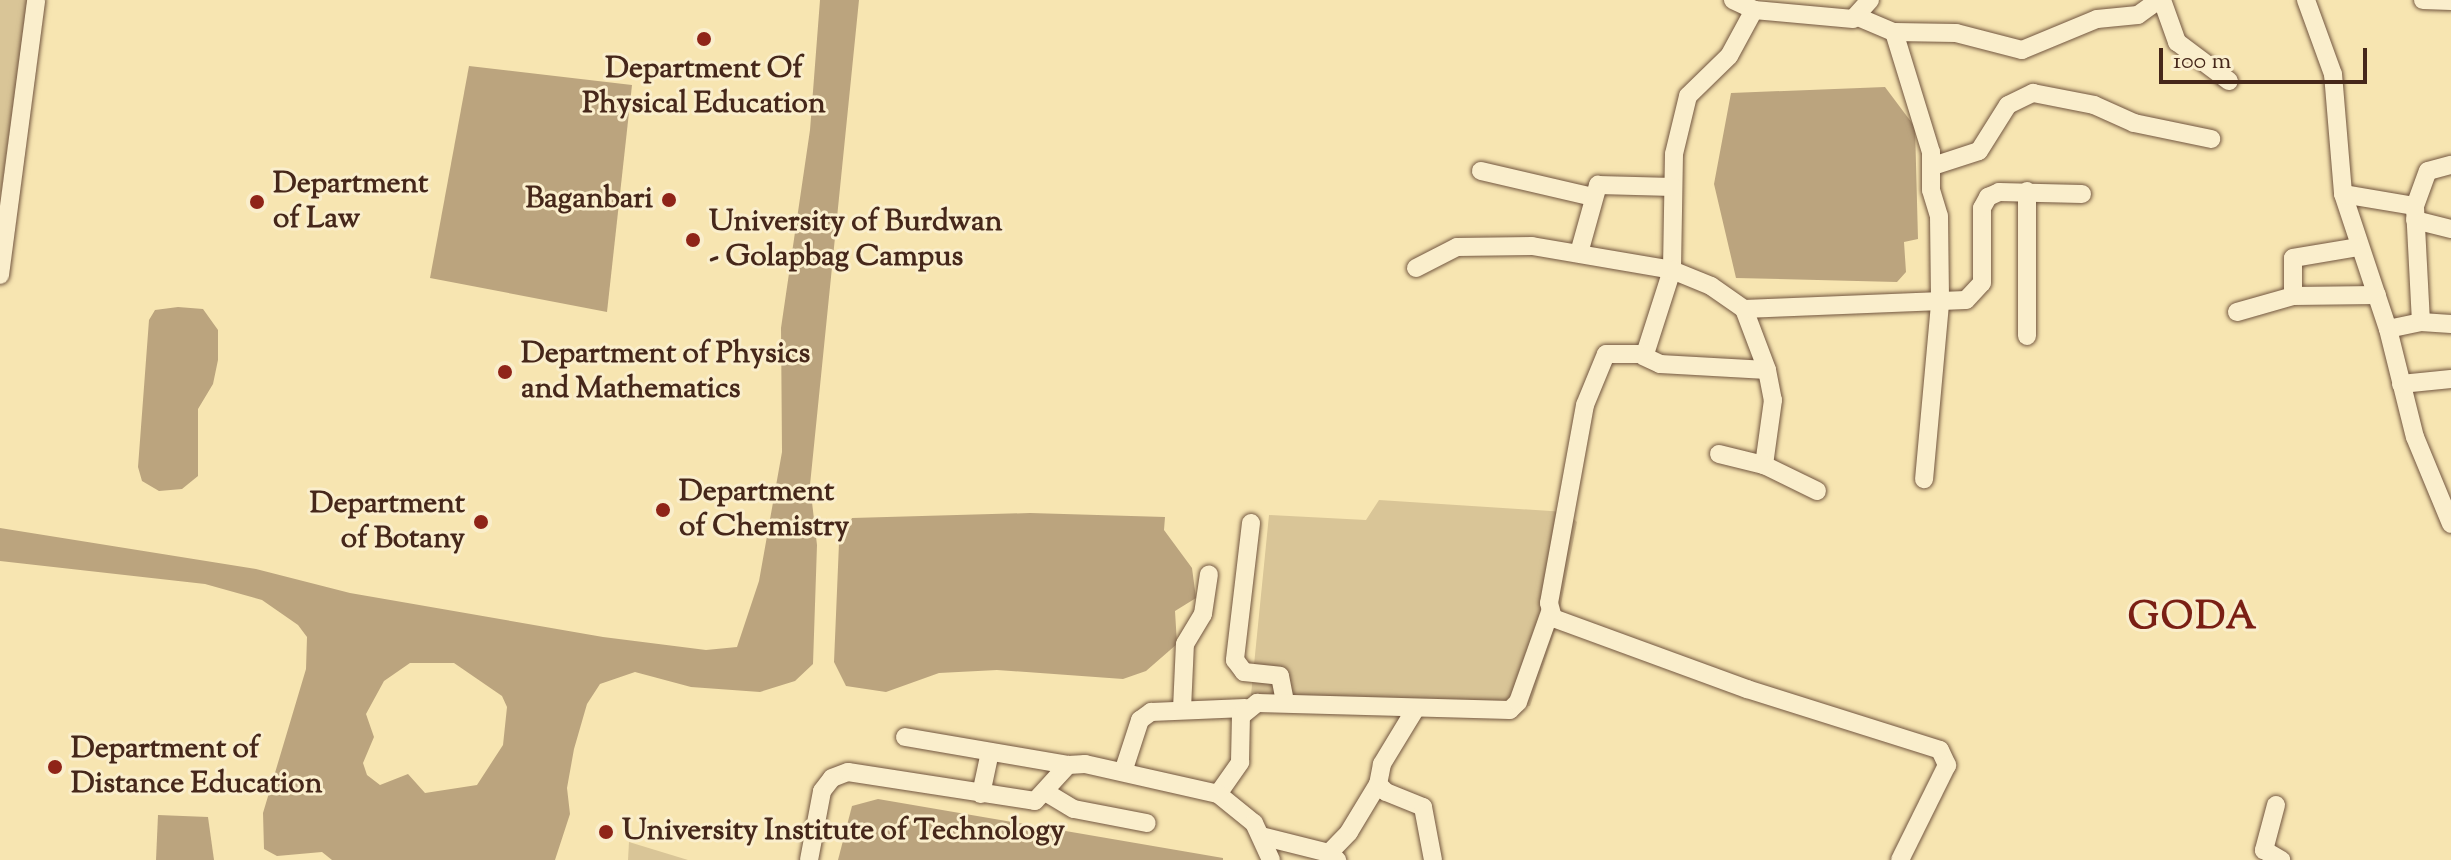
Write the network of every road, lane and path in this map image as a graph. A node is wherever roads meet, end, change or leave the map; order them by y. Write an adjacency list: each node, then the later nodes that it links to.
1 (36, 0): 27 (street)
2 (1733, 0): 8 (street)
3 (1870, 0): 9 (street)
4 (2160, 0): 10 (street); 11 (street)
5 (2306, 0): 19 (street)
6 (2423, 0): 7 (street)
7 (2451, 1)
8 (1754, 10): 9 (street); 16 (street)
9 (1858, 17): 10 (street)
10 (1894, 32): 14 (street)
11 (2229, 81)
12 (2211, 139): 14 (street)
13 (2451, 165): 21 (street)
14 (1933, 166): 30 (street)
15 (1481, 171): 20 (street)
16 (1673, 187): 20 (street); 26 (street)
17 (2027, 191): 18 (street); 30 (street); 36 (street)
18 (2082, 194)
19 (2343, 194): 21 (street); 23 (street)
20 (1593, 197): 24 (street)
21 (2415, 213): 22 (street); 33 (street)
22 (2451, 229)
23 (2359, 247): 28 (street); 29 (street)
24 (1579, 253): 25 (street); 26 (street)
25 (1416, 268)
26 (1672, 270): 31 (street); 37 (street)
27 (0, 275)
28 (2377, 295): 29 (street); 35 (street)
29 (2293, 296): 32 (street)
30 (1940, 304): 31 (street); 43 (street)
31 (1744, 309): 38 (street)
32 (2237, 312)
33 (2421, 322): 34 (street); 35 (street)
34 (2451, 324)
35 (2388, 329): 40 (street)
36 (2027, 336)
37 (1643, 356): 38 (street); 50 (street)
38 (1767, 370): 42 (street)
39 (2451, 379): 40 (street)
40 (2401, 384): 44 (street)
41 (1719, 454): 42 (street)
42 (1764, 465): 46 (street)
43 (1924, 479)
44 (2430, 482): 45 (street); 48 (street)
45 (2451, 483)
46 (1817, 491)
47 (1251, 523): 51 (street)
48 (2451, 524)
49 (1209, 574): 54 (street)
50 (1550, 612): 53 (street); 70 (street)
51 (1285, 702): 52 (street); 53 (street)
52 (1245, 708): 54 (street); 62 (street)
53 (1416, 708): 59 (street)
54 (1182, 709): 58 (street)
55 (905, 737): 56 (street)
56 (990, 752): 57 (street); 61 (street)
57 (1068, 765): 58 (street); 60 (street)
58 (1123, 772): 62 (street)
59 (1378, 784): 66 (street); 69 (street)
60 (1047, 793): 61 (street); 64 (street)
61 (981, 794): 67 (street)
62 (1218, 794): 65 (street)
63 (2276, 805): 71 (street)
64 (1147, 823)
65 (1261, 836): 66 (street); 68 (street)
66 (1333, 856)
67 (809, 860)
68 (1271, 860)
69 (1433, 860)
70 (1900, 860)
71 (2281, 860)

